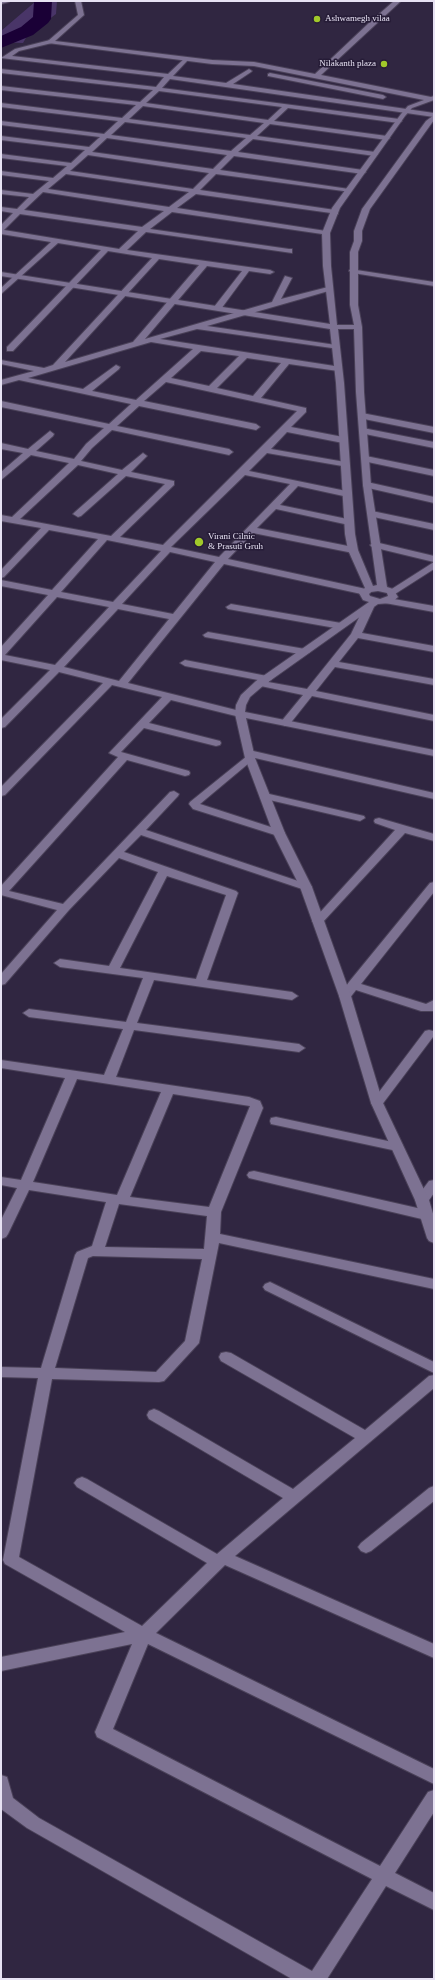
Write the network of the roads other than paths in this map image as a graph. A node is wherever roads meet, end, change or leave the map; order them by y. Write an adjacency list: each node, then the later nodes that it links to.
1 (78, 1): 3 (street)
2 (398, 1): 11 (street)
3 (50, 42): 4 (street); 5 (street)
4 (3, 58): 12 (street)
5 (186, 59): 6 (street); 12 (street)
6 (212, 62): 8 (street); 11 (street)
7 (1, 71): 15 (street)
8 (249, 71): 9 (street); 13 (street)
9 (257, 72)
10 (265, 74): 18 (street)
11 (318, 75): 16 (street)
12 (169, 76): 13 (street); 15 (street)
13 (228, 85): 22 (street)
14 (1, 88): 17 (street)
15 (158, 89): 17 (street); 20 (street)
16 (433, 99): 18 (street)
17 (140, 104): 24 (street); 26 (street)
18 (418, 104): 21 (street); 22 (street)
19 (1, 105): 24 (street)
20 (286, 106): 25 (street); 26 (street)
21 (434, 107)
22 (407, 111): 23 (street); 25 (street)
23 (434, 116): 61 (street)
24 (124, 120): 28 (street); 30 (street)
25 (399, 121): 31 (street)
26 (268, 122): 30 (street); 31 (street)
27 (1, 123): 28 (street)
28 (106, 136): 32 (street); 33 (street)
29 (1, 138): 32 (street)
30 (250, 138): 33 (street); 34 (street)
31 (387, 138): 34 (street)
32 (89, 151): 36 (street); 38 (street)
33 (232, 154): 38 (street); 39 (street)
34 (375, 154): 39 (street)
35 (1, 156): 36 (street)
36 (73, 164): 37 (street)
37 (65, 172): 41 (street); 43 (street)
38 (214, 172): 43 (street); 44 (street)
39 (363, 172): 44 (street)
40 (1, 173): 41 (street)
41 (55, 180): 42 (street)
42 (41, 190): 46 (street); 49 (street)
43 (195, 191): 49 (street); 50 (street)
44 (349, 191): 50 (street)
45 (1, 192): 46 (street)
46 (34, 196): 48 (street)
47 (1, 209): 48 (street)
48 (19, 210): 51 (street); 52 (street)
49 (170, 210): 51 (street); 53 (street)
50 (335, 212): 53 (street)
51 (144, 229): 56 (street); 57 (street)
52 (1, 230): 54 (street)
53 (326, 233): 68 (street)
54 (56, 241): 55 (street); 64 (street)
55 (106, 249): 56 (street); 67 (street)
56 (121, 251): 58 (street)
57 (289, 251)
58 (158, 257): 59 (street); 70 (street)
59 (205, 263): 60 (street); 71 (street)
60 (247, 269): 62 (street); 73 (street)
61 (353, 271): 66 (street); 77 (street)
62 (270, 272)
63 (1, 274): 64 (street)
64 (18, 277): 67 (street); 69 (street)
65 (288, 278): 72 (street)
66 (434, 284)
67 (70, 285): 70 (street); 82 (street)
68 (329, 288): 72 (street); 76 (street)
69 (1, 292)
70 (122, 293): 71 (street); 87 (street)
71 (172, 301): 73 (street); 79 (street)
72 (275, 304): 74 (street)
73 (218, 307): 74 (street)
74 (248, 312): 75 (street); 76 (street)
75 (197, 326): 78 (street); 80 (street)
76 (333, 327): 77 (street); 80 (street)
77 (358, 327): 95 (street)
78 (150, 340): 79 (street); 81 (street)
79 (135, 345): 87 (street)
80 (336, 347): 88 (street)
81 (199, 348): 83 (street); 91 (street)
82 (10, 349)
83 (245, 355): 84 (street); 93 (street)
84 (287, 361): 88 (street); 96 (street)
85 (1, 362): 89 (street)
86 (116, 367): 94 (street)
87 (55, 368): 89 (street)
88 (338, 369): 95 (street)
89 (45, 371): 90 (street)
90 (19, 378): 92 (street); 94 (street)
91 (166, 379): 93 (street); 97 (street)
92 (1, 383)
93 (210, 388): 96 (street)
94 (85, 392): 97 (street)
95 (350, 392): 99 (street); 106 (street)
96 (256, 398): 102 (street)
97 (139, 403): 100 (street); 101 (street)
98 (1, 404): 100 (street)
99 (362, 416): 103 (street); 104 (street)
100 (111, 427): 111 (street); 114 (street)
101 (256, 427)
102 (286, 429): 106 (street); 109 (street)
103 (434, 430)
104 (364, 431): 107 (street); 113 (street)
105 (50, 434): 110 (street)
106 (343, 440): 115 (street)
107 (434, 445)
108 (1, 446): 110 (street)
109 (266, 450): 115 (street); 117 (street)
110 (28, 452): 114 (street); 119 (street)
111 (229, 452)
112 (143, 456): 116 (street)
113 (366, 459): 118 (street); 121 (street)
114 (76, 462): 116 (street); 128 (street)
115 (345, 465): 122 (street)
116 (123, 472): 125 (street); 133 (street)
117 (243, 472): 120 (street); 135 (street)
118 (434, 473)
119 (1, 477)
120 (296, 483): 122 (street); 124 (street)
121 (367, 485): 123 (street); 126 (street)
122 (348, 494): 129 (street)
123 (434, 500)
124 (274, 506): 129 (street); 132 (street)
125 (78, 514)
126 (372, 514): 130 (street); 134 (street)
127 (1, 518): 128 (street)
128 (13, 521): 131 (street)
129 (349, 522): 136 (street)
130 (434, 527)
131 (47, 528): 133 (street); 140 (street)
132 (251, 530): 136 (street); 138 (street)
133 (109, 538): 135 (street); 144 (street)
134 (375, 545): 137 (street); 142 (street)
135 (166, 549): 138 (street); 147 (street)
136 (353, 550): 143 (street)
137 (434, 559)
138 (221, 561): 143 (street); 150 (street)
139 (434, 565): 145 (street)
140 (1, 575)
141 (1, 583): 144 (street)
142 (382, 588): 143 (street); 145 (street)
143 (368, 590): 146 (street)
144 (55, 594): 147 (street); 156 (street)
145 (390, 597): 146 (street); 149 (street)
146 (372, 604): 151 (street); 153 (street)
147 (116, 606): 150 (street); 160 (street)
148 (231, 607): 151 (street)
149 (434, 609)
150 (176, 617): 164 (street)
151 (341, 626): 155 (street)
152 (208, 635): 155 (street)
153 (356, 635): 154 (street); 159 (street)
154 (434, 649)
155 (305, 652): 161 (street)
156 (1, 653)
157 (1, 657): 160 (street)
158 (185, 664): 161 (street)
159 (333, 664): 163 (street); 165 (street)
160 (57, 668): 162 (street); 171 (street)
161 (263, 681): 165 (street); 167 (street)
162 (109, 682): 164 (street); 177 (street)
163 (434, 682)
164 (121, 684): 166 (street)
165 (309, 693): 168 (street); 169 (street)
166 (169, 696): 167 (street); 170 (street)
167 (240, 714): 169 (street); 174 (street)
168 (434, 718)
169 (285, 723): 173 (street)
170 (141, 724): 172 (street); 175 (street)
171 (1, 725)
172 (216, 743)
173 (434, 753)
174 (250, 756): 179 (street); 180 (street); 185 (street)
175 (124, 757): 176 (street); 191 (street)
176 (185, 773)
177 (1, 793)
178 (174, 794): 184 (street)
179 (265, 796): 181 (street); 185 (street)
180 (434, 796)
181 (360, 818)
182 (379, 821): 183 (street)
183 (403, 828): 186 (street); 193 (street)
184 (139, 831): 187 (street); 190 (street)
185 (279, 833): 190 (street)
186 (434, 838)
187 (118, 854): 188 (street); 192 (street)
188 (164, 871): 195 (street); 198 (street)
189 (434, 885): 199 (street)
190 (306, 887): 193 (street)
191 (1, 892): 192 (street)
192 (65, 908): 197 (street)
193 (318, 921): 201 (street)
194 (60, 963): 195 (street)
195 (113, 971): 196 (street)
196 (150, 976): 198 (street); 204 (street)
197 (1, 981)
198 (200, 983): 200 (street)
199 (353, 985): 201 (street); 202 (street)
200 (292, 996)
201 (345, 996): 211 (street)
202 (434, 1004)
203 (29, 1013): 204 (street)
204 (130, 1027): 206 (street); 209 (street)
205 (429, 1034): 211 (street)
206 (299, 1048)
207 (1, 1064): 208 (street)
208 (72, 1076): 209 (street); 217 (street)
209 (108, 1081): 210 (street)
210 (168, 1090): 218 (street); 220 (street)
211 (377, 1103): 213 (street)
212 (276, 1121): 213 (street)
213 (397, 1147): 219 (street)
214 (254, 1175): 219 (street)
215 (1, 1181): 217 (street)
216 (434, 1184): 219 (street)
217 (25, 1185): 218 (street); 221 (street)
218 (118, 1200): 220 (street); 224 (street)
219 (426, 1208): 223 (street)
220 (214, 1212): 222 (street)
221 (1, 1234)
222 (213, 1237): 225 (street); 226 (street)
223 (434, 1238)
224 (97, 1251): 225 (street); 231 (street)
225 (210, 1254): 231 (street)
226 (434, 1284)
227 (270, 1287): 229 (street)
228 (226, 1357): 234 (street)
229 (434, 1368)
230 (1, 1372): 231 (street)
231 (46, 1374): 240 (street)
232 (434, 1380): 234 (street)
233 (154, 1415): 237 (street)
234 (365, 1437): 237 (street)
235 (82, 1483): 239 (street)
236 (434, 1492): 238 (street)
237 (294, 1497): 239 (street)
238 (366, 1547)
239 (220, 1560): 240 (street); 241 (street)
240 (144, 1635): 242 (street); 243 (street); 246 (street)
241 (434, 1651)
242 (1, 1664)
243 (434, 1777)
244 (1, 1782): 248 (street)
245 (434, 1797): 246 (street)
246 (383, 1876): 247 (street); 249 (street)
247 (434, 1902)
248 (309, 1979)
249 (317, 1979)

